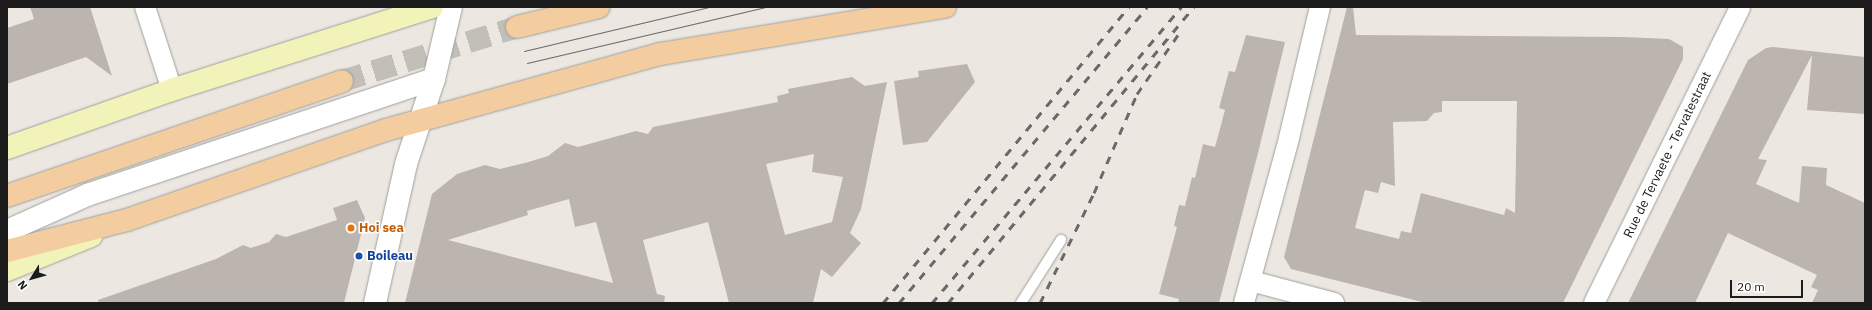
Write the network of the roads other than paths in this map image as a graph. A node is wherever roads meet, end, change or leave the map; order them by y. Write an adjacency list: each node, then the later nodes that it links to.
1 (145, 7): 11 (street)
2 (432, 7): 11 (main road)
3 (452, 7): 9 (street)
4 (599, 7): 8 (main road)
5 (945, 7): 12 (main road)
6 (1320, 7): 20 (street)
7 (1740, 7): 25 (street, Rue de Tervaete - Tervatestraat)
8 (517, 27)
9 (434, 78): 12 (street); 16 (street)
10 (342, 81): 14 (main road)
11 (172, 90): 13 (main road)
12 (422, 119): 15 (main road); 21 (street)
13 (7, 148)
14 (7, 196)
15 (127, 220): 18 (main road); 19 (main road)
16 (7, 231)
17 (1062, 240): 22 (lane)
18 (7, 251)
19 (7, 270)
20 (1251, 281): 23 (street); 24 (street)
21 (375, 303)
22 (1021, 303)
23 (1244, 303)
24 (1334, 303)
25 (1594, 303)

